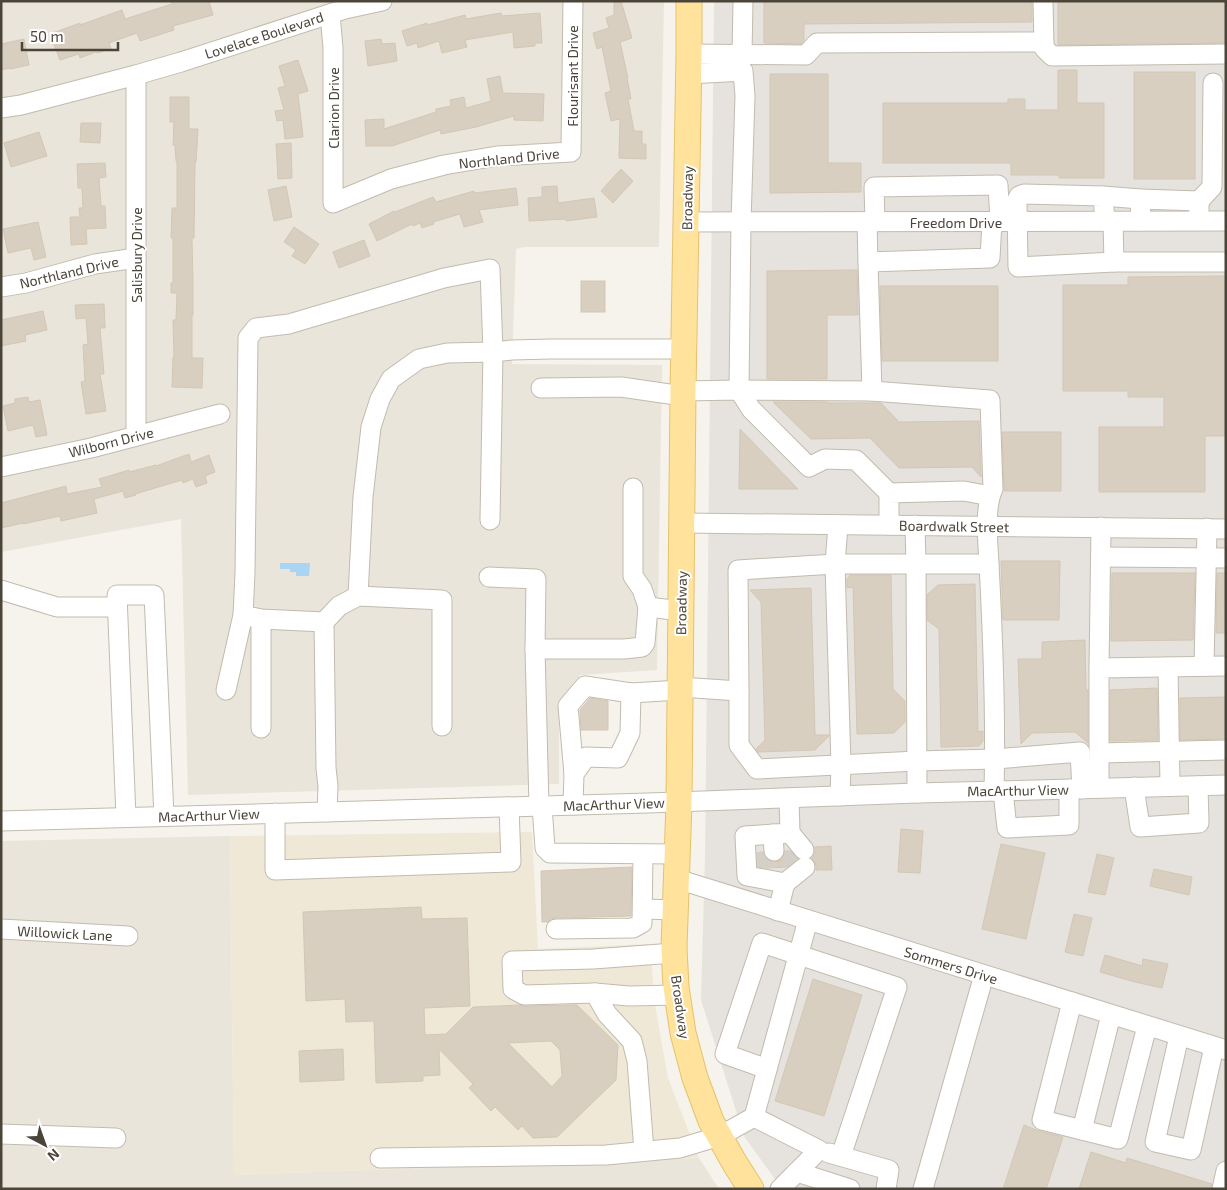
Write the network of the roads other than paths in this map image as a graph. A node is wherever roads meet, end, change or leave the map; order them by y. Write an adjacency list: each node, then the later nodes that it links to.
1 (382, 1): 6 (street, Lovelace Boulevard)
2 (573, 1): 14 (street, Flourisant Drive)
3 (689, 1): 10 (main road, Broadway)
4 (743, 1): 8 (street)
5 (1043, 1): 7 (street)
6 (330, 14): 11 (street, Lovelace Boulevard); 19 (street, Clarion Drive)
7 (1044, 42): 8 (street); 9 (street)
8 (742, 54): 10 (street)
9 (1226, 54)
10 (689, 64): 23 (main road, Broadway); 24 (street)
11 (136, 74): 13 (street, Lovelace Boulevard); 29 (street, Salisbury Drive)
12 (1213, 83): 18 (street)
13 (1, 108)
14 (572, 152): 19 (street, Northland Drive)
15 (1056, 194): 16 (street); 26 (street); 27 (street)
16 (1103, 196): 17 (street); 20 (street)
17 (1140, 199): 18 (street); 28 (street)
18 (1199, 201): 21 (street)
19 (332, 202)
20 (1109, 221): 27 (street, Freedom Drive); 28 (street, Freedom Drive); 31 (street)
21 (1200, 221): 22 (street, Freedom Drive); 28 (street, Freedom Drive)
22 (1226, 221)
23 (687, 222): 24 (street, Freedom Drive); 34 (main road, Broadway)
24 (741, 222): 25 (street, Freedom Drive); 37 (street)
25 (871, 222): 26 (street, Freedom Drive); 26 (street); 30 (street)
26 (1003, 222): 27 (street, Freedom Drive); 30 (street); 31 (street)
27 (1058, 222)
28 (1141, 222)
29 (136, 258): 33 (street, Northland Drive); 41 (street, Salisbury Drive)
30 (868, 262): 38 (street)
31 (1114, 262): 32 (street)
32 (1226, 262)
33 (1, 287)
34 (684, 349): 35 (street); 39 (main road, Broadway)
35 (494, 352): 46 (street); 63 (street); 67 (street)
36 (541, 388): 39 (street)
37 (739, 390): 38 (street); 39 (street); 44 (street)
38 (872, 391): 45 (street)
39 (683, 394): 47 (main road, Broadway)
40 (220, 414): 41 (street, Wilborn Drive)
41 (136, 436): 42 (street, Wilborn Drive)
42 (1, 467)
43 (633, 488): 65 (street)
44 (889, 493): 45 (street); 49 (street)
45 (990, 496): 51 (street)
46 (490, 520)
47 (683, 523): 48 (street, Boardwalk Street); 66 (main road, Broadway)
48 (838, 525): 49 (street, Boardwalk Street); 58 (street)
49 (888, 525): 50 (street, Boardwalk Street)
50 (915, 525): 51 (street, Boardwalk Street); 59 (street)
51 (988, 526): 52 (street, Boardwalk Street); 60 (street)
52 (1101, 528): 53 (street, Boardwalk Street); 56 (street)
53 (1207, 528): 54 (street, Boardwalk Street); 55 (street)
54 (1226, 529)
55 (1207, 557): 56 (street); 57 (street); 71 (street)
56 (1101, 558): 74 (street)
57 (1226, 558)
58 (835, 564): 59 (street); 77 (street); 86 (street)
59 (916, 564): 60 (street); 85 (street)
60 (989, 564): 84 (street)
61 (489, 577): 70 (street)
62 (1, 590): 64 (street)
63 (358, 596): 69 (street); 79 (street)
64 (118, 607): 103 (street); 104 (street)
65 (648, 607): 66 (street); 70 (street)
66 (681, 612): 75 (main road, Broadway)
67 (243, 615): 68 (street); 76 (street)
68 (261, 618): 69 (street); 80 (street)
69 (324, 622): 101 (street)
70 (535, 650): 99 (street)
71 (1204, 666): 72 (street); 73 (street)
72 (1226, 666)
73 (1168, 667): 74 (street); 82 (street)
74 (1099, 668): 83 (street)
75 (680, 688): 77 (street); 78 (street); 97 (main road, Broadway)
76 (226, 690)
77 (740, 691): 86 (street)
78 (631, 693): 87 (street); 87 (street)
79 (442, 726)
80 (261, 728)
81 (1226, 750): 82 (street)
82 (1170, 751): 83 (street); 89 (street)
83 (1099, 753): 92 (street)
84 (995, 759): 85 (street); 92 (street); 93 (street)
85 (917, 761): 86 (street); 94 (street)
86 (841, 765): 95 (street)
87 (574, 774): 98 (street)
88 (1226, 785): 90 (street, MacArthur View)
89 (1170, 786): 90 (street, MacArthur View); 91 (street, MacArthur View)
90 (1198, 786): 91 (street)
91 (1134, 787): 92 (street, MacArthur View)
92 (1083, 789): 93 (street, MacArthur View); 93 (street)
93 (998, 791): 94 (street, MacArthur View)
94 (917, 793): 95 (street, MacArthur View)
95 (840, 796): 96 (street, MacArthur View)
96 (789, 798): 97 (street, MacArthur View); 111 (street)
97 (679, 802): 98 (street, MacArthur View); 107 (main road, Broadway)
98 (573, 805): 99 (street, MacArthur View)
99 (540, 806): 100 (street, MacArthur View); 106 (street)
100 (509, 807): 101 (street, MacArthur View); 102 (street)
101 (327, 812): 102 (street, MacArthur View)
102 (275, 813): 103 (street, MacArthur View)
103 (164, 816): 104 (street, MacArthur View)
104 (126, 817): 105 (street, MacArthur View)
105 (1, 821)
106 (643, 854): 107 (street); 109 (street)
107 (678, 854): 108 (main road, Broadway)
108 (677, 879): 110 (main road, Broadway); 111 (street, Sommers Drive)
109 (642, 909): 110 (street); 114 (street)
110 (676, 910): 116 (main road, Broadway)
111 (778, 911): 112 (street, Sommers Drive)
112 (808, 920): 117 (street); 118 (street, Sommers Drive)
113 (1, 929): 115 (street, Willowick Lane)
114 (556, 929)
115 (128, 936)
116 (674, 953): 119 (street); 120 (main road, Broadway)
117 (799, 955): 126 (street); 126 (street); 134 (street)
118 (984, 975): 121 (street, Sommers Drive); 142 (street)
119 (595, 993): 120 (street); 133 (street)
120 (678, 995): 130 (main road, Broadway)
121 (1072, 1002): 122 (street, Sommers Drive); 128 (street)
122 (1110, 1015): 123 (street, Sommers Drive); 128 (street)
123 (1147, 1026): 124 (street, Sommers Drive); 128 (street)
124 (1179, 1036): 125 (street, Sommers Drive); 125 (street)
125 (1220, 1049)
126 (768, 1069): 127 (street)
127 (754, 1117): 130 (street); 132 (street)
128 (1082, 1130)
129 (1, 1134): 131 (street)
130 (720, 1136): 133 (street); 138 (main road, Broadway)
131 (116, 1138)
132 (819, 1150): 134 (street); 137 (street)
133 (644, 1151): 135 (street)
134 (841, 1156): 141 (street)
135 (380, 1158)
136 (1226, 1171): 143 (street)
137 (797, 1172): 139 (street); 140 (street)
138 (751, 1189)
139 (780, 1189)
140 (850, 1189)
141 (886, 1189)
142 (923, 1189)
143 (1222, 1189)

